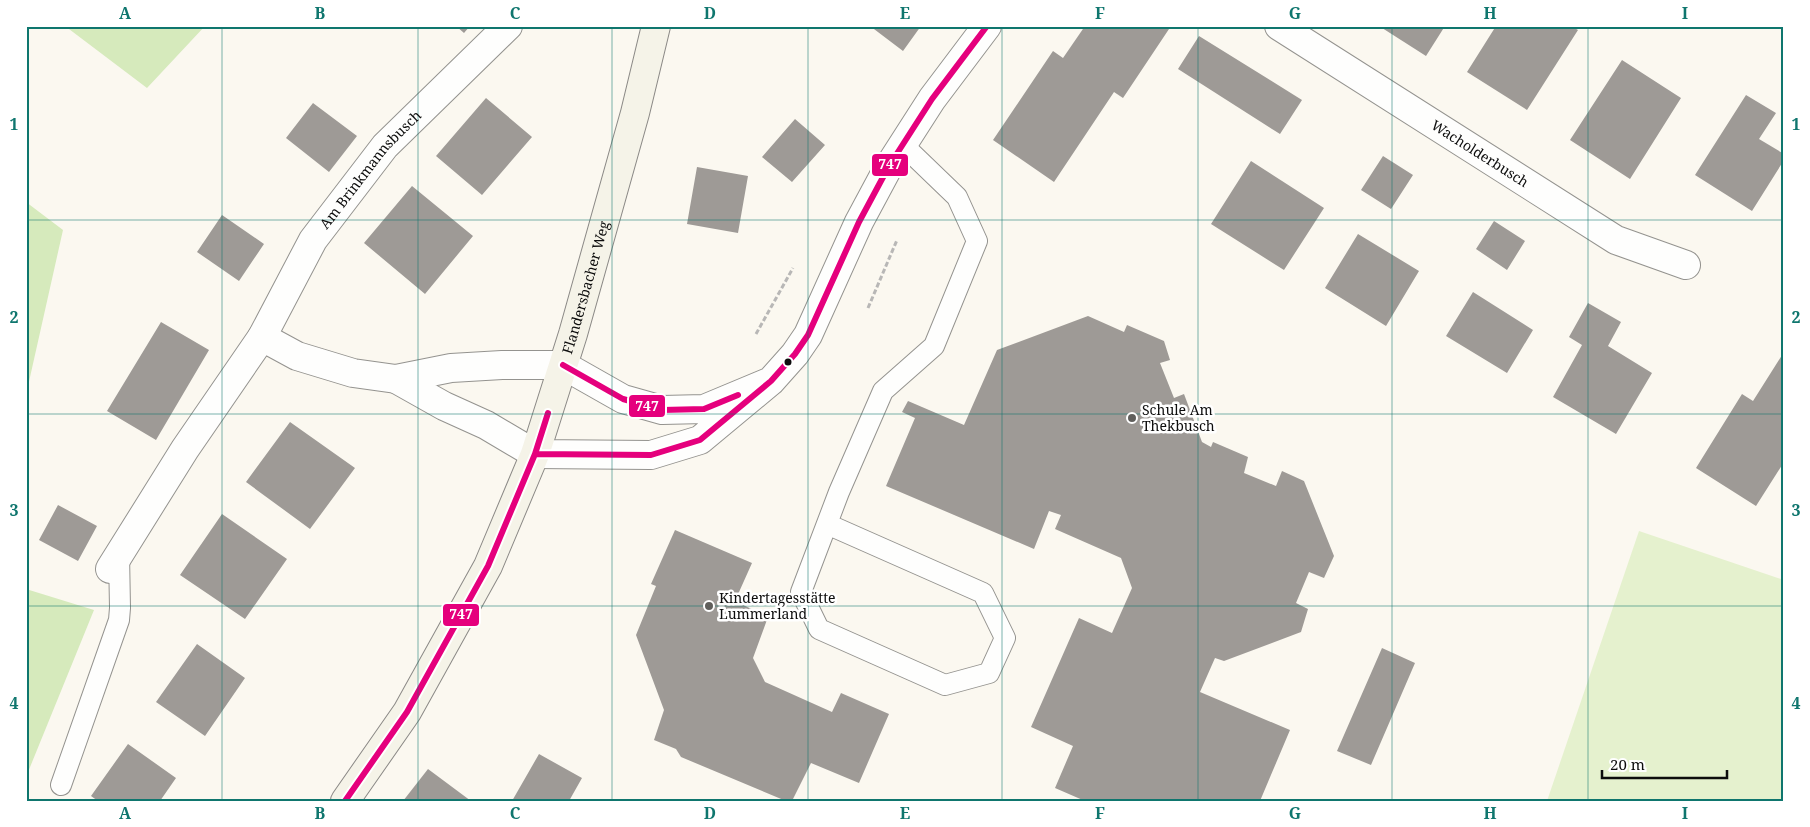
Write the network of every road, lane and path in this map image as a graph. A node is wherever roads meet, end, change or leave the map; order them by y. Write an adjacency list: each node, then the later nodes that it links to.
1 (508, 26): 11 (street, Am Brinkmannsbusch)
2 (656, 26): 12 (main road, Flandersbacher Weg)
3 (987, 26): 5 (street)
4 (1279, 26): 7 (street, Wacholderbusch)
5 (903, 144): 14 (street); 16 (lane)
6 (897, 240): 9 (path)
7 (1686, 265)
8 (792, 268): 10 (path)
9 (868, 308)
10 (756, 334)
11 (262, 337): 13 (street); 17 (street, Am Brinkmannsbusch)
12 (564, 365): 13 (street); 14 (street); 15 (main road, Flandersbacher Weg)
13 (396, 379): 15 (street)
14 (771, 381): 15 (street)
15 (535, 454): 19 (main road, Flandersbacher Weg)
16 (827, 524): 16 (lane)
17 (114, 561): 18 (lane)
18 (61, 785)
19 (345, 801)

